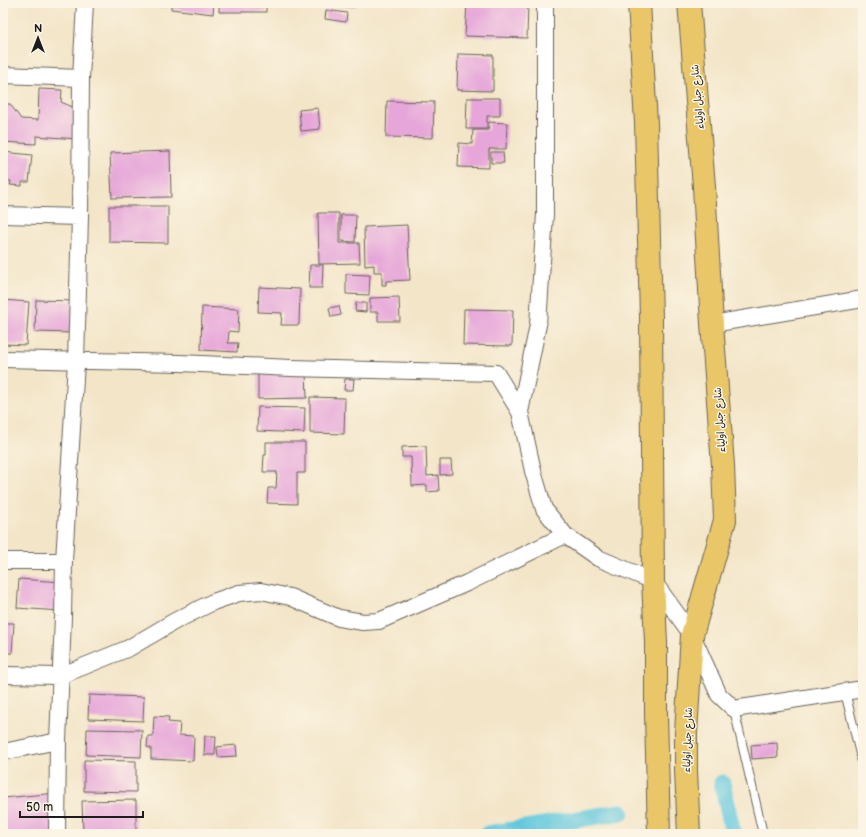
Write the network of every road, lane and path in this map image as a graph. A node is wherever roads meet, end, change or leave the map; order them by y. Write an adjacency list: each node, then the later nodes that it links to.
1 (85, 3): 6 (street)
2 (546, 3): 13 (street)
3 (639, 3): 17 (highway)
4 (689, 3): 10 (highway, شارع جبل اولياء)
5 (3, 75): 6 (street)
6 (81, 78): 8 (street)
7 (3, 215): 8 (street)
8 (80, 217): 12 (street)
9 (863, 299): 10 (street)
10 (712, 324): 18 (highway, شارع جبل اولياء)
11 (3, 359): 12 (street)
12 (76, 362): 13 (street); 16 (street)
13 (520, 412): 14 (street)
14 (565, 535): 17 (street); 20 (street)
15 (3, 561): 16 (street)
16 (64, 561): 20 (street)
17 (654, 581): 18 (street); 28 (highway)
18 (692, 635): 23 (street); 29 (highway, شارع جبل اولياء)
19 (3, 675): 20 (street)
20 (60, 676): 24 (street)
21 (863, 689): 22 (street)
22 (845, 692): 23 (street); 26 (lane)
23 (734, 709): 30 (lane)
24 (58, 740): 25 (street); 27 (street)
25 (3, 752)
26 (863, 766)
27 (57, 834)
28 (659, 834)
29 (689, 834)
30 (763, 834)

